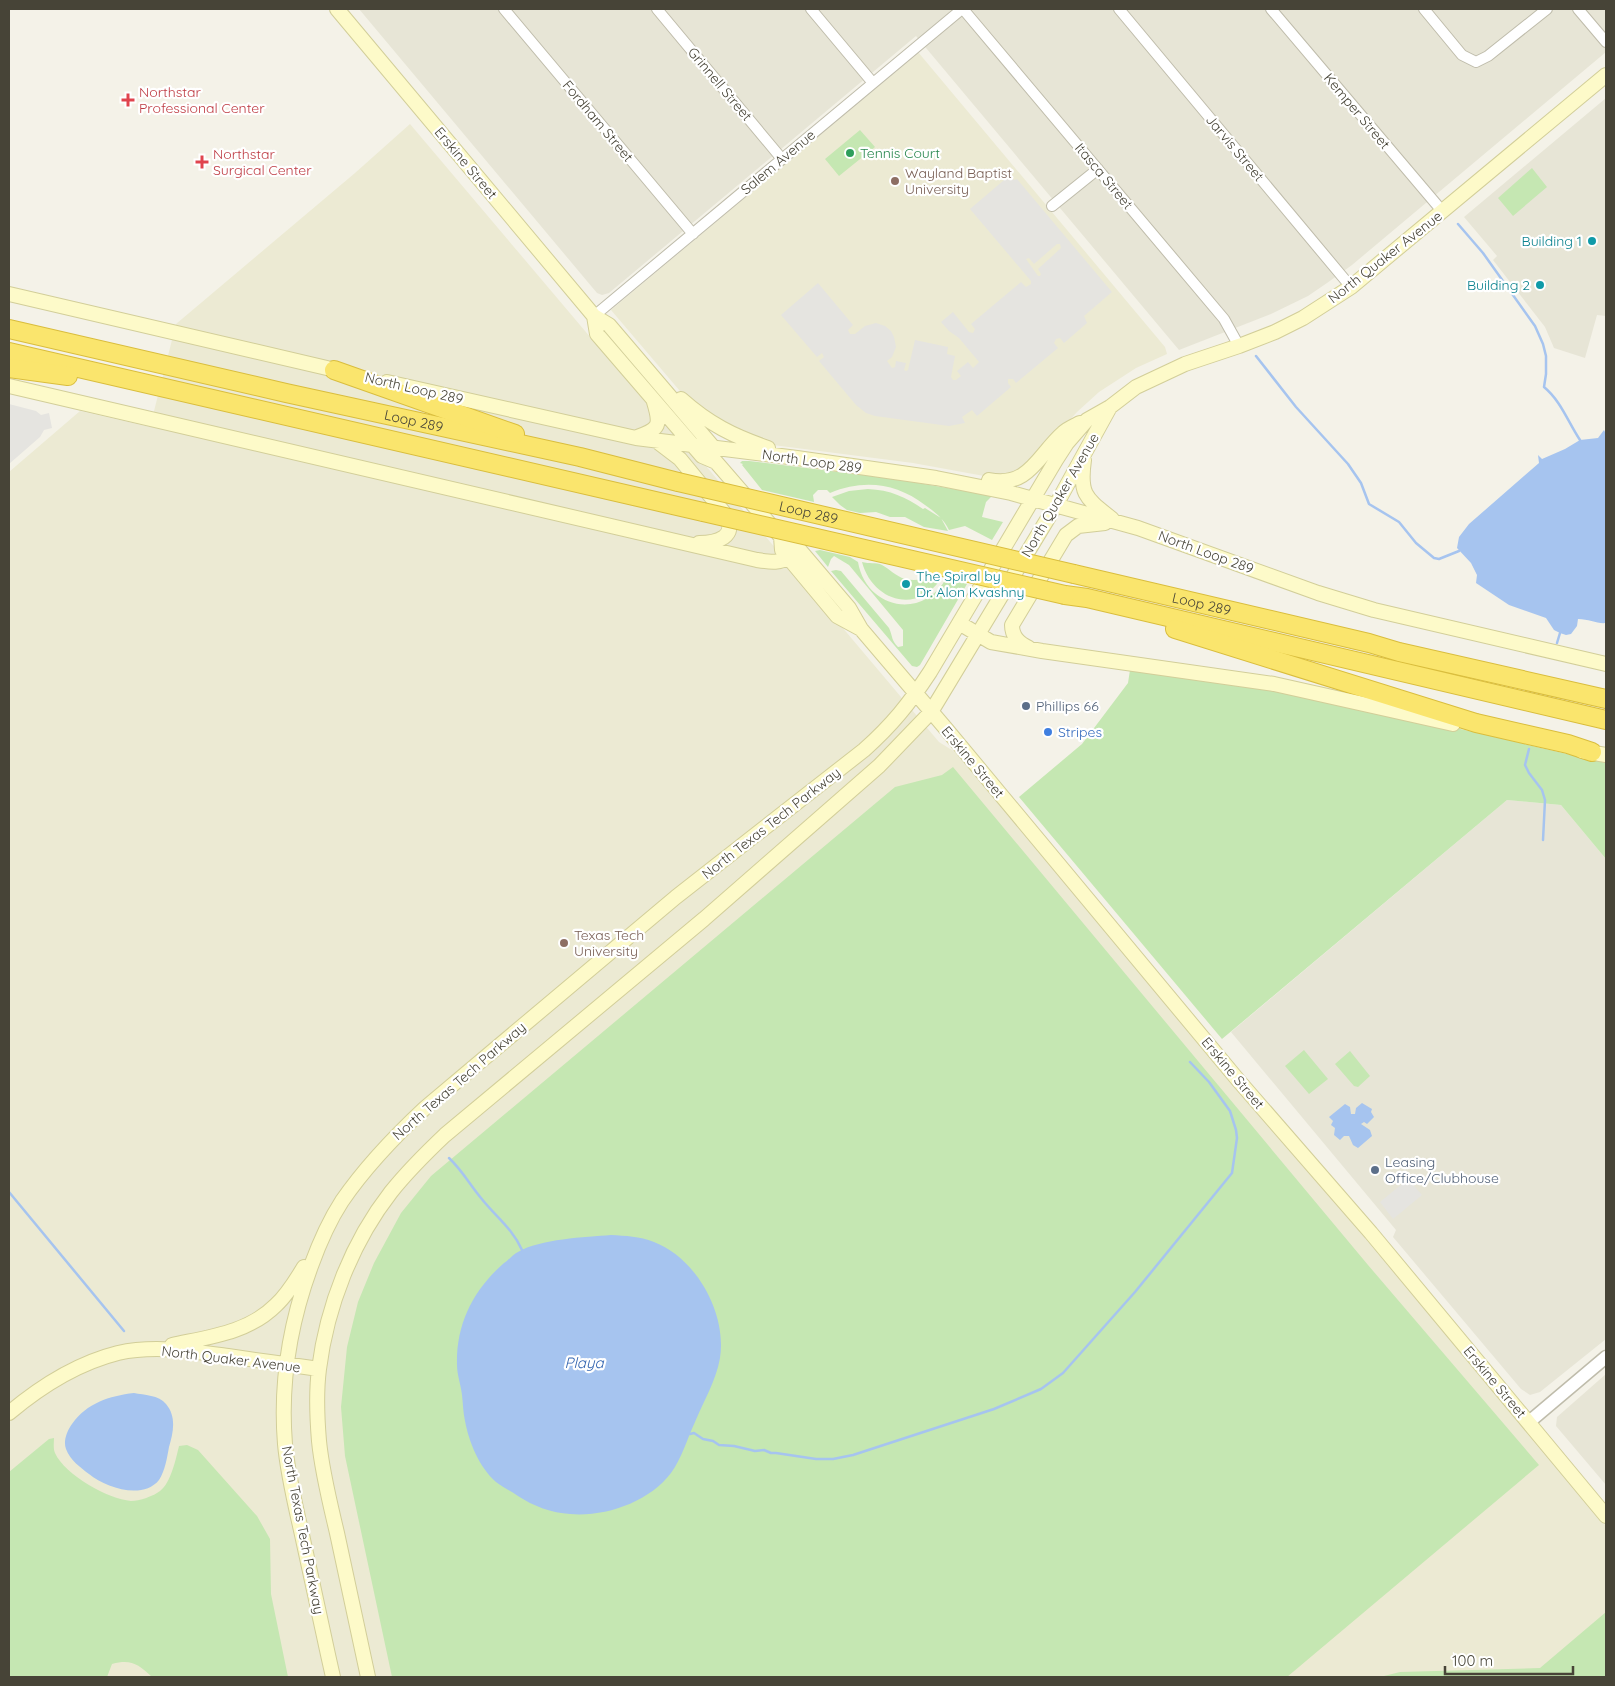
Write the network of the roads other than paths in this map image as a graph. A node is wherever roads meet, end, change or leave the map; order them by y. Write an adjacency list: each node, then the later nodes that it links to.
1 (337, 9): 21 (main road, Erskine Street)
2 (504, 9): 18 (street, Fordham Street)
3 (657, 9): 14 (street, Grinnell Street)
4 (812, 9): 13 (street)
5 (962, 9): 13 (street, Salem Avenue); 15 (street, Itasca Street)
6 (1118, 9): 19 (street, Jarvis Street)
7 (1271, 9): 17 (street, Kemper Street)
8 (1424, 9): 9 (street)
9 (1547, 9)
10 (1578, 9): 11 (street)
11 (1606, 42)
12 (1606, 75): 17 (main road, North Quaker Avenue)
13 (873, 82): 14 (street, Salem Avenue)
14 (782, 159): 18 (street, Salem Avenue)
15 (1098, 169): 16 (street); 23 (street, Itasca Street)
16 (1052, 206)
17 (1443, 212): 19 (main road, North Quaker Avenue)
18 (693, 234): 21 (street, Salem Avenue)
19 (1351, 287): 23 (main road, North Quaker Avenue)
20 (9, 294): 27 (main road, North Loop 289)
21 (594, 316): 25 (main road, Erskine Street); 29 (main road, Erskine Street)
22 (9, 329): 38 (highway, Loop 289)
23 (1239, 346): 31 (main road, North Quaker Avenue)
24 (9, 352): 30 (highway, Loop 289)
25 (639, 360): 36 (main road, Erskine Street); 39 (main road)
26 (9, 368): 30 (highway)
27 (334, 370): 33 (main road, North Loop 289); 38 (highway)
28 (9, 386): 46 (main road)
29 (653, 399): 33 (main road); 35 (main road, Erskine Street)
30 (243, 406): 48 (highway, Loop 289, bridge)
31 (1110, 407): 32 (main road, North Quaker Avenue); 37 (main road, North Quaker Avenue)
32 (1087, 420): 41 (main road); 42 (main road, North Quaker Avenue)
33 (636, 438): 34 (main road, North Loop 289)
34 (654, 441): 35 (main road, North Loop 289); 46 (main road)
35 (693, 446): 36 (main road, North Loop 289); 40 (main road, Erskine Street)
36 (713, 447): 39 (main road, North Loop 289); 40 (main road, Erskine Street)
37 (1084, 454): 43 (main road, North Quaker Avenue); 44 (main road)
38 (580, 457): 52 (highway, Loop 289, bridge)
39 (797, 458): 41 (main road, North Loop 289)
40 (716, 462): 45 (main road, Erskine Street)
41 (936, 478): 42 (main road, North Loop 289)
42 (1034, 499): 43 (main road, North Loop 289); 49 (main road, North Quaker Avenue)
43 (1056, 505): 44 (main road, North Loop 289); 51 (main road, North Quaker Avenue)
44 (1116, 522): 53 (main road); 54 (main road, North Loop 289)
45 (786, 539): 47 (main road, Erskine Street); 50 (main road, Erskine Street)
46 (680, 543): 47 (main road)
47 (788, 558): 50 (main road, Erskine Street)
48 (1066, 595): 59 (highway, Loop 289); 60 (highway)
49 (959, 623): 51 (main road); 56 (main road, North Quaker Avenue)
50 (861, 629): 56 (main road, Erskine Street)
51 (977, 635): 53 (main road); 58 (main road, North Quaker Avenue)
52 (1369, 643): 55 (highway); 57 (highway, Loop 289)
53 (1029, 648): 60 (main road)
54 (1606, 664)
55 (1606, 686)
56 (916, 694): 58 (main road, Erskine Street); 61 (main road, North Texas Tech Parkway)
57 (1606, 699)
58 (931, 712): 65 (main road, North Texas Tech Parkway); 67 (main road, Erskine Street)
59 (1606, 720)
60 (1599, 754)
61 (320, 1243): 62 (main road); 64 (main road, North Texas Tech Parkway)
62 (151, 1350): 64 (main road, North Quaker Avenue); 66 (main road, North Quaker Avenue)
63 (1606, 1357): 67 (street)
64 (286, 1364): 65 (main road, North Quaker Avenue); 69 (main road, North Texas Tech Parkway)
65 (319, 1369): 70 (main road, North Texas Tech Parkway)
66 (9, 1413)
67 (1529, 1422): 68 (main road, Erskine Street)
68 (1606, 1516)
69 (333, 1677)
70 (368, 1677)

